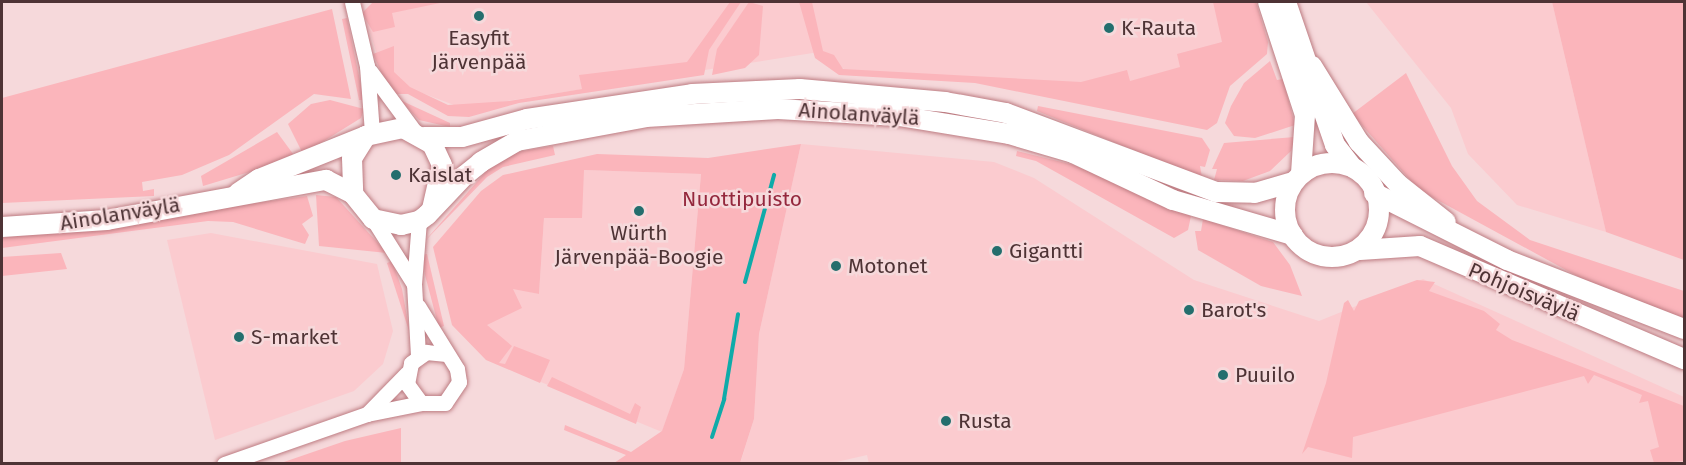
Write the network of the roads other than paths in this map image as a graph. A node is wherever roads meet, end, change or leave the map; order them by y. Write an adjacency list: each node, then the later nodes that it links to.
1 (352, 2): 4 (street)
2 (1268, 2): 9 (main road)
3 (1286, 2): 5 (main road)
4 (367, 66): 6 (street); 7 (street)
5 (1312, 66): 8 (main road); 17 (main road)
6 (369, 134): 7 (main road); 10 (main road, Ainolanväylä); 12 (main road)
7 (419, 134): 9 (main road, Ainolanväylä); 13 (main road)
8 (1352, 166): 9 (main road); 11 (main road)
9 (1297, 178): 16 (main road)
10 (238, 193): 12 (main road, Ainolanväylä); 15 (main road, Ainolanväylä)
11 (1374, 193): 17 (main road, Pohjoisväylä); 18 (main road)
12 (353, 194): 14 (main road)
13 (426, 215): 14 (main road); 16 (main road, Ainolanväylä); 19 (street)
14 (374, 219): 19 (street)
15 (2, 227)
16 (1293, 235): 18 (main road)
17 (1478, 247): 21 (main road, Pohjoisväylä)
18 (1360, 250): 24 (main road, Pohjoisväylä)
19 (414, 284): 20 (street)
20 (418, 306): 22 (street); 23 (street)
21 (1684, 329)
22 (444, 354): 23 (street); 26 (street)
23 (418, 356): 25 (street)
24 (1684, 359)
25 (407, 373): 26 (street); 27 (street)
26 (421, 403): 27 (street)
27 (367, 414): 28 (street)
28 (224, 464)

